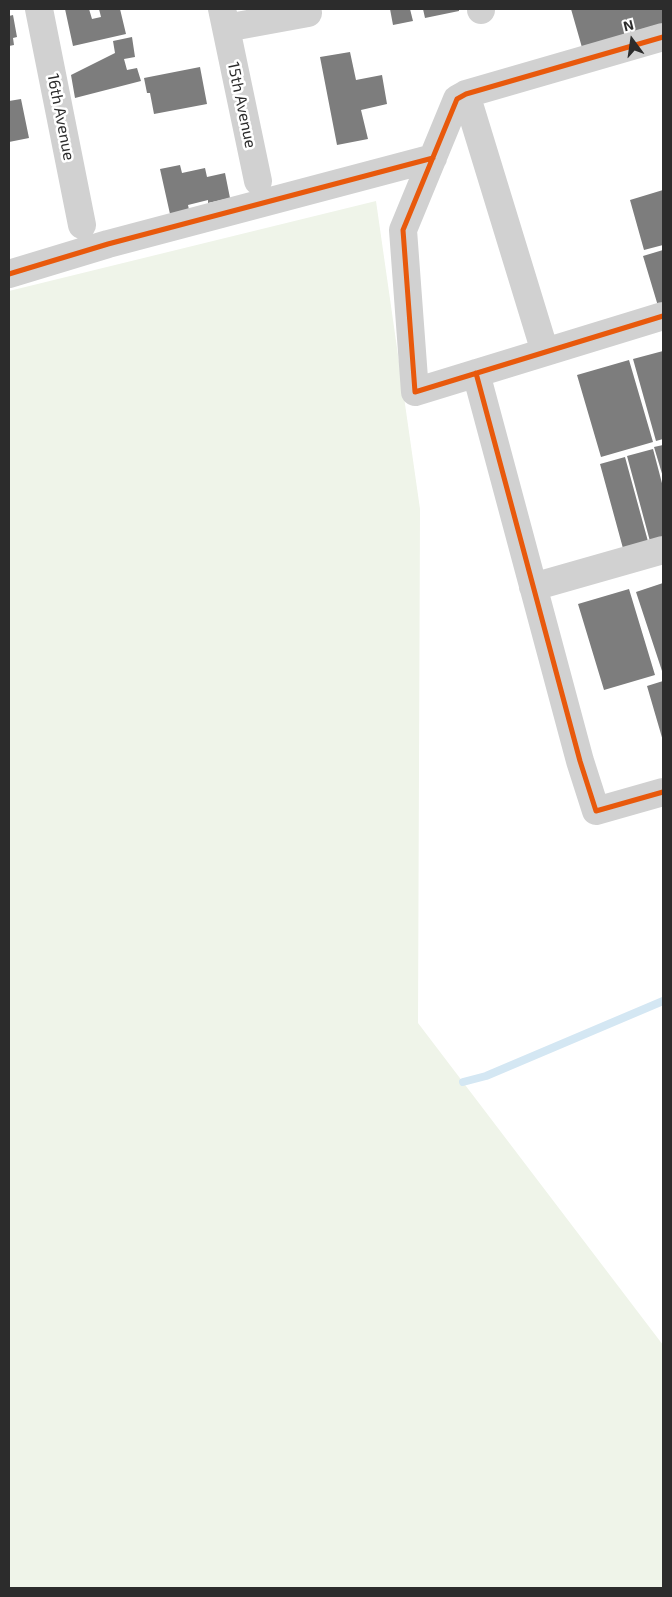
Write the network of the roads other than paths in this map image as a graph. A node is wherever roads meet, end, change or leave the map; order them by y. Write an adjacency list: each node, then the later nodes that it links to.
1 (40, 9): 8 (street, 16th Avenue)
2 (308, 13): 3 (street, 15th Avenue)
3 (224, 18): 7 (street, 15th Avenue)
4 (663, 37): 5 (street)
5 (466, 94): 6 (street); 11 (street)
6 (433, 158): 9 (street); 12 (street)
7 (258, 181)
8 (82, 225)
9 (9, 274)
10 (663, 316): 11 (street)
11 (544, 352): 12 (street)
12 (476, 373): 14 (street)
13 (663, 550): 14 (street)
14 (533, 587): 15 (street)
15 (663, 792)

